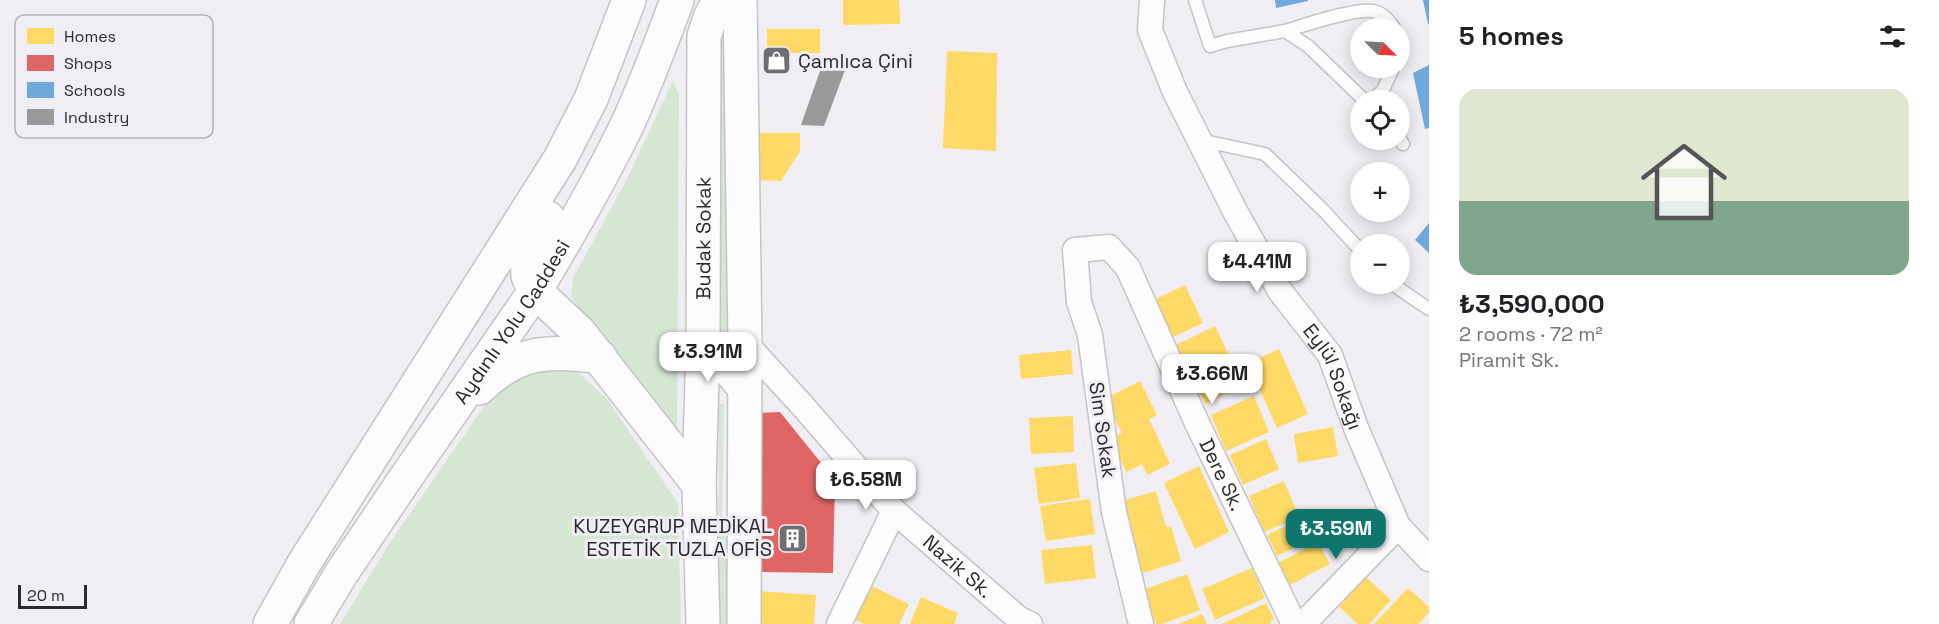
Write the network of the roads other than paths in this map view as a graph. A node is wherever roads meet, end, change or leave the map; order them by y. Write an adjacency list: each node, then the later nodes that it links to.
1 (677, 0): 13 (main road, Aydınlı Yolu Caddesi)
2 (720, 0): 17 (main road, Budak Sokak)
3 (740, 0): 16 (main road, Budak Sokak)
4 (1152, 0): 10 (street, Eylül Sokağı)
5 (1195, 0): 8 (lane)
6 (627, 6): 13 (main road); 26 (main road)
7 (1386, 18): 8 (lane)
8 (1285, 31): 9 (lane)
9 (1354, 90)
10 (1198, 140): 11 (lane); 23 (street, Eylül Sokağı)
11 (1350, 239)
12 (1090, 250): 31 (street, Sim Sokak); 32 (street, Dere Sk.)
13 (535, 291): 18 (main road); 20 (main road, Aydınlı Yolu Caddesi)
14 (1407, 294): 15 (lane)
15 (1429, 309)
16 (745, 343): 19 (main road, Budak Sokak); 22 (street, Nazik Sk.)
17 (703, 344): 19 (street); 21 (main road, Budak Sokak)
18 (600, 357): 20 (main road); 21 (main road)
19 (745, 396): 29 (main road, Budak Sokak)
20 (440, 428): 27 (main road, Aydınlı Yolu Caddesi)
21 (699, 485): 28 (main road, Budak Sokak)
22 (894, 511): 25 (street, Nazik Sk.); 30 (street)
23 (1398, 526): 24 (street, Eylül Sokağı); 33 (street)
24 (1429, 559)
25 (1021, 622)
26 (270, 624)
27 (311, 624)
28 (703, 624)
29 (744, 624)
30 (839, 624)
31 (1141, 624)
32 (1294, 624)
33 (1303, 624)

